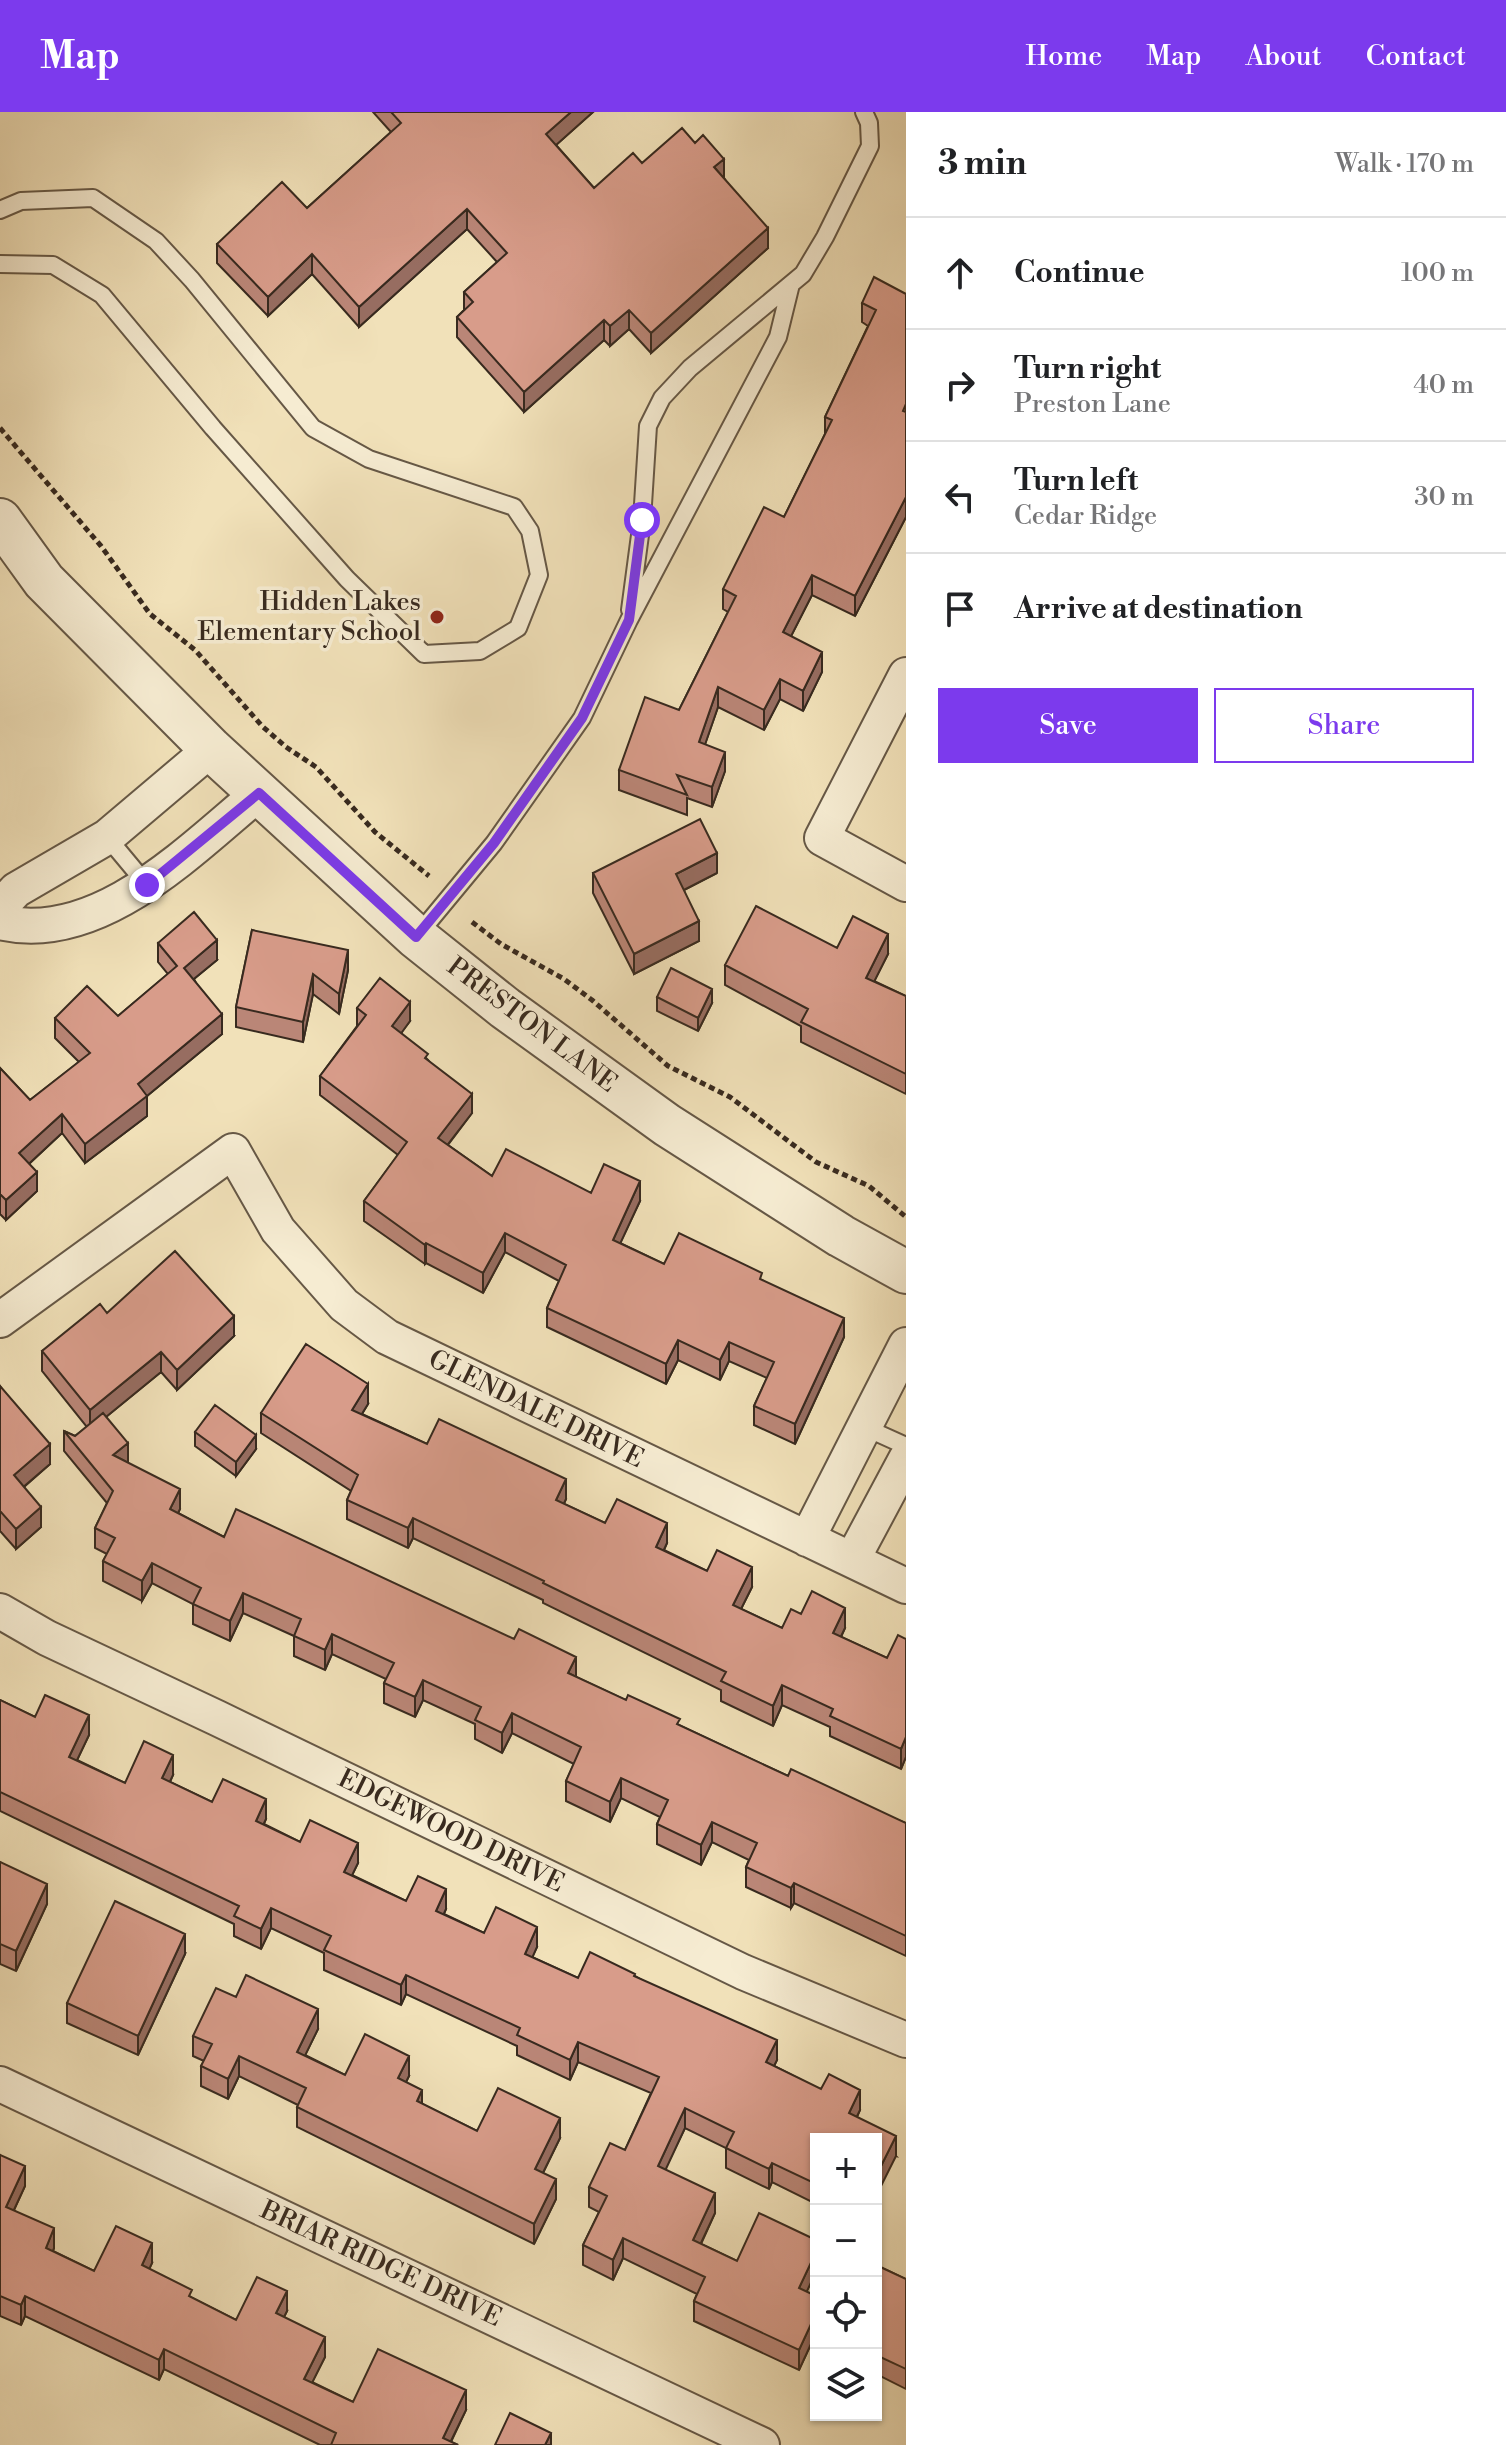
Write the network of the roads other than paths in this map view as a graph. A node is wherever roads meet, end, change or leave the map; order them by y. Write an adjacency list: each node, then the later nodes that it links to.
1 (864, 112): 4 (lane)
2 (0, 210): 3 (lane)
3 (0, 264)
4 (791, 284): 6 (lane); 6 (lane)
5 (0, 520): 8 (street, PRESTON LANE)
6 (629, 620): 15 (lane)
7 (906, 675): 11 (street)
8 (211, 749): 9 (street, PRESTON LANE); 10 (street)
9 (259, 793): 12 (street); 15 (street, PRESTON LANE)
10 (107, 837): 12 (lane); 13 (street)
11 (906, 884)
12 (147, 885): 14 (street)
13 (0, 907)
14 (0, 922)
15 (416, 937): 16 (street, PRESTON LANE)
16 (906, 1272)
17 (0, 1320): 22 (street, GLENDALE DRIVE)
18 (906, 1345): 19 (street)
19 (864, 1427): 20 (lane); 22 (street)
20 (906, 1446)
21 (906, 1459): 23 (street)
22 (807, 1539): 23 (street, GLENDALE DRIVE)
23 (852, 1560): 24 (street, GLENDALE DRIVE)
24 (906, 1586)
25 (0, 1611): 26 (street, EDGEWOOD DRIVE)
26 (906, 2040)
27 (0, 2084): 28 (street, BRIAR RIDGE DRIVE)
28 (762, 2445)

